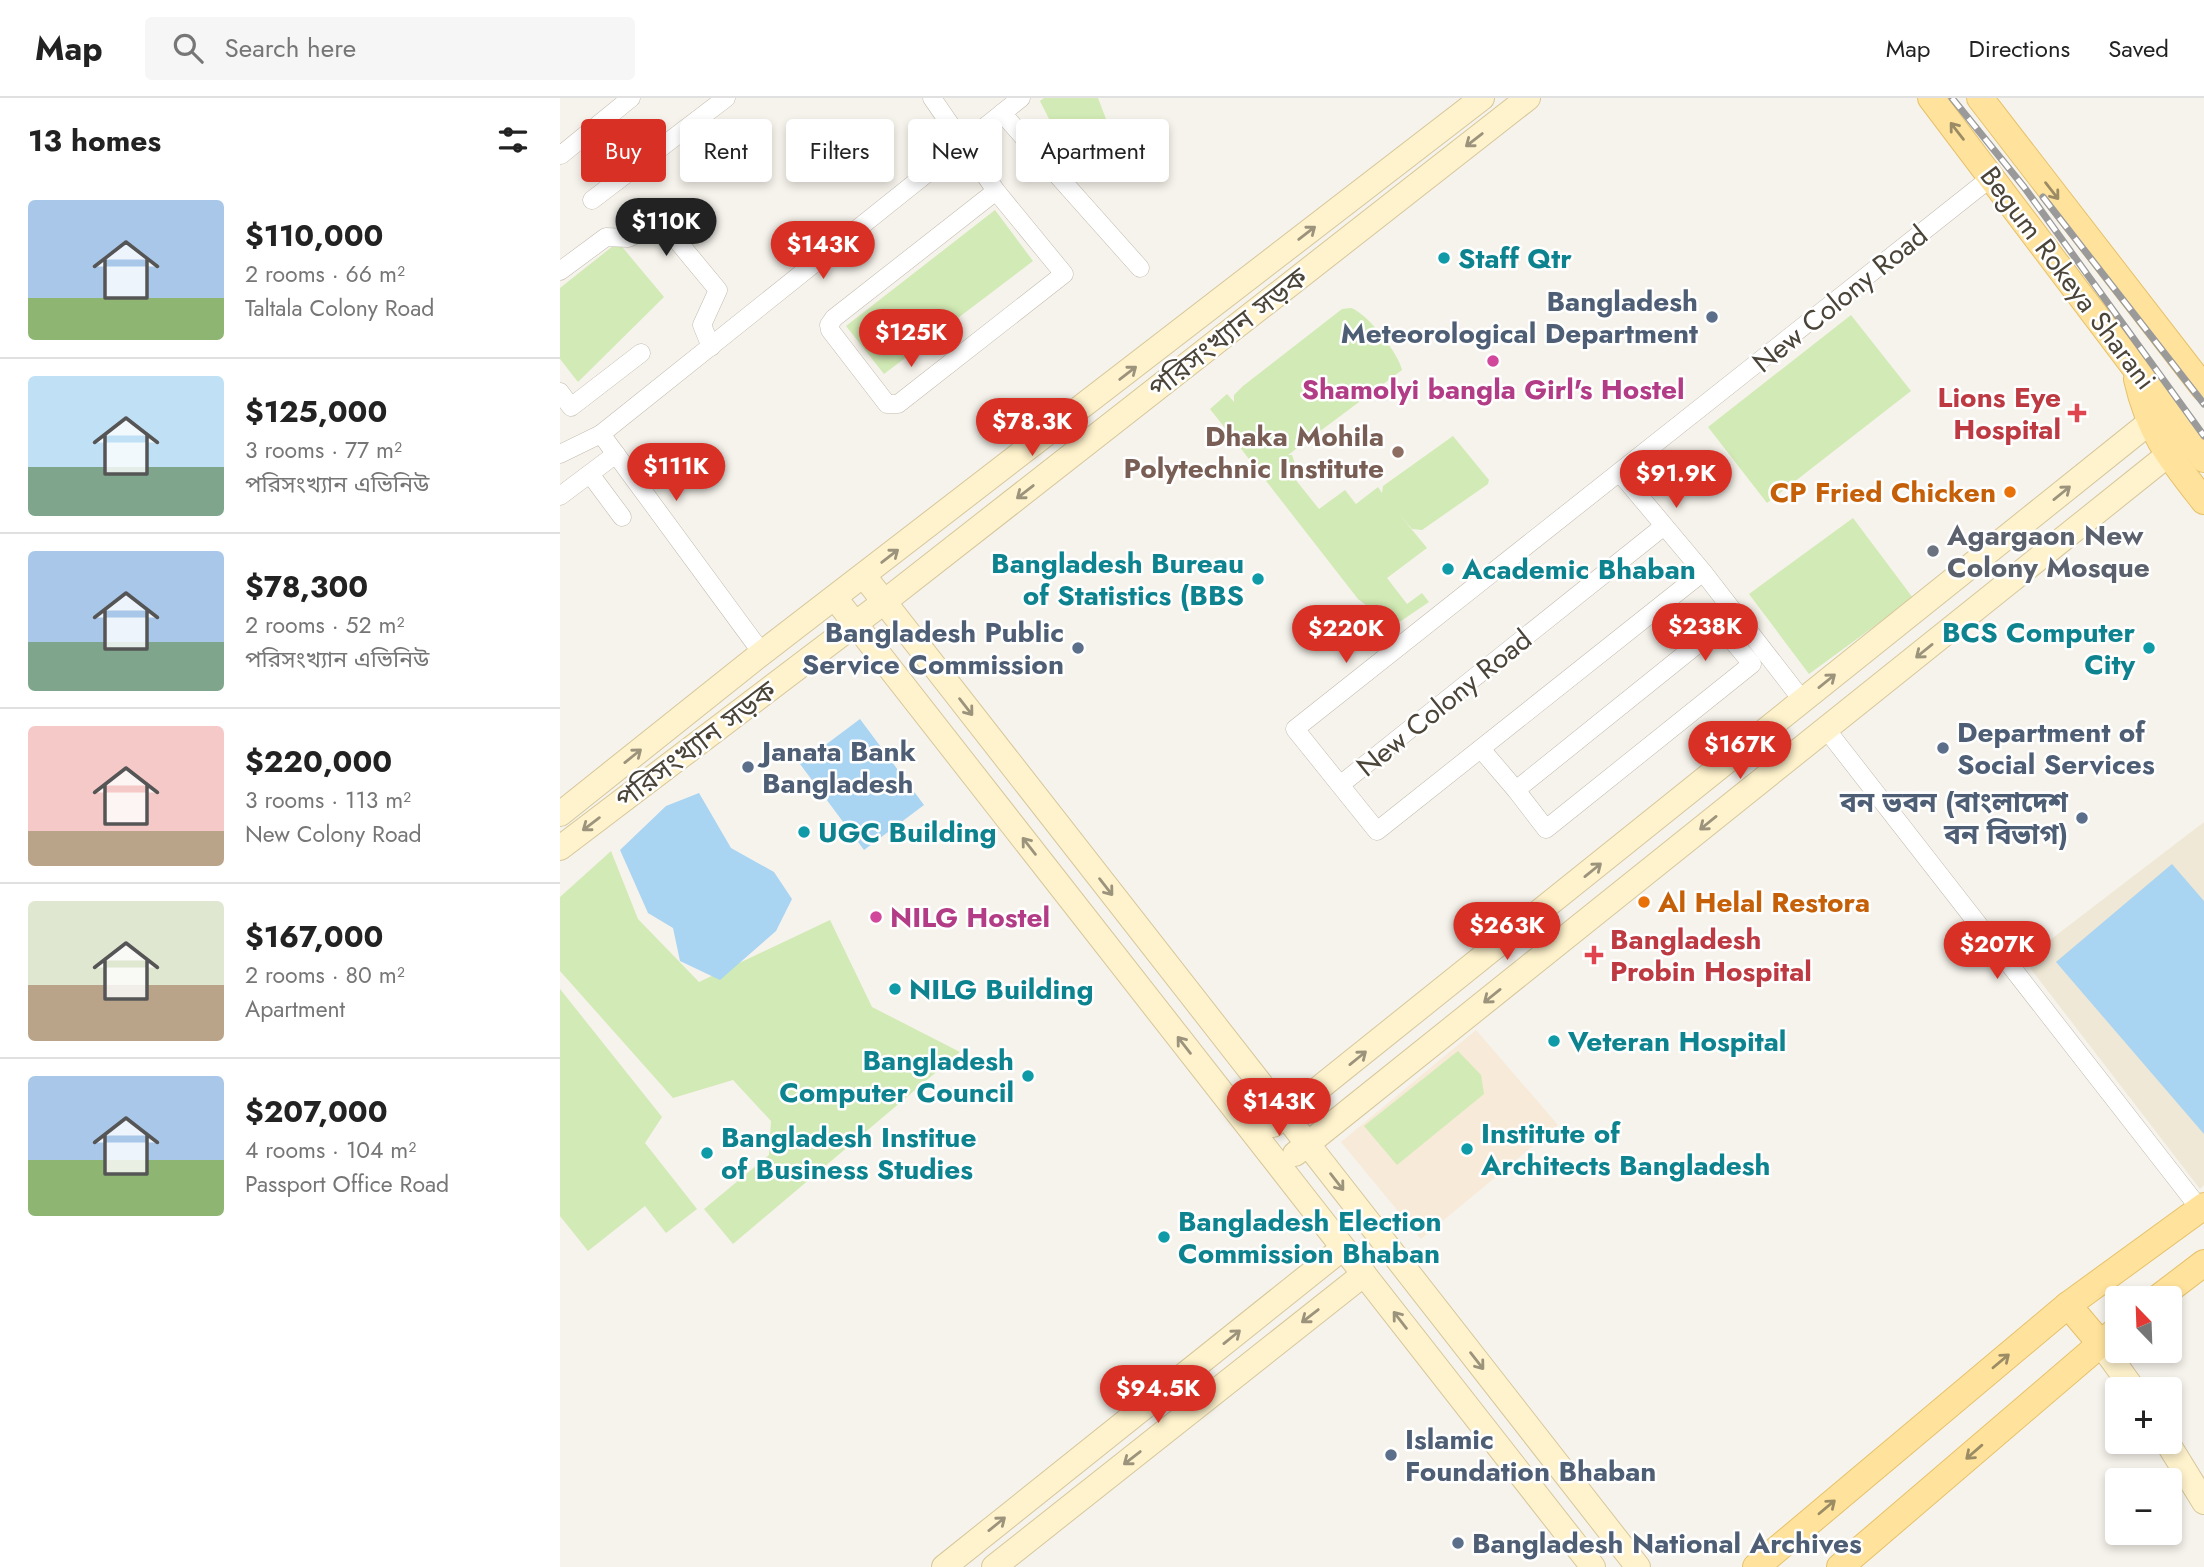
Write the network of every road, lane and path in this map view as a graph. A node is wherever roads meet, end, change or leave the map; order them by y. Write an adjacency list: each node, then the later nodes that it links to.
1 (631, 98): 13 (street)
2 (726, 98): 18 (street)
3 (932, 98): 10 (street)
4 (1021, 98): 9 (street)
5 (1482, 98): 37 (street, one-way to 5)
6 (1528, 98): 39 (street, পরিসংখ্যান সড়ক, one-way to 39)
7 (1931, 98): 14 (main road, Begum Rokeya Sharani, one-way to 7)
8 (1980, 98): 12 (main road, Begum Rokeya Sharani)
9 (1002, 113): 11 (street); 19 (street)
10 (947, 119)
11 (995, 119)
12 (2024, 153): 14 (main road); 23 (main road, Begum Rokeya Sharani, one-way to 23)
13 (561, 155)
14 (1993, 176): 25 (main road, Begum Rokeya Sharani); 30 (street, New Colony Road)
15 (916, 182): 21 (street)
16 (990, 182): 17 (street)
17 (996, 191): 17 (street)
18 (592, 200)
19 (1140, 268)
20 (560, 271): 21 (street)
21 (711, 347): 26 (street)
22 (641, 353): 24 (street)
23 (2204, 388)
24 (560, 392)
25 (2157, 417): 27 (main road, Begum Rokeya Sharani); 43 (street, one-way to 25)
26 (601, 434): 28 (street); 29 (street)
27 (2187, 451): 33 (main road, Begum Rokeya Sharani); 44 (street, one-way to 44)
28 (560, 454)
29 (616, 454): 31 (street); 41 (street)
30 (1620, 473): 35 (street); 42 (street, New Colony Road)
31 (590, 474): 32 (street); 34 (street)
32 (560, 496)
33 (2204, 501)
34 (622, 517)
35 (1664, 526): 36 (street); 42 (street, New Colony Road)
36 (1703, 572): 43 (street); 45 (street, New Colony Road)
37 (864, 576): 38 (street); 39 (street)
38 (835, 598): 40 (street); 41 (street)
39 (884, 603): 40 (street, পরিসংখ্যান সড়ক); 51 (street, one-way to 51)
40 (856, 625): 48 (street, পরিসংখ্যান সড়ক, one-way to 48); 52 (street, one-way to 40)
41 (762, 653): 47 (street, one-way to 41)
42 (1481, 673): 45 (street, New Colony Road)
43 (1803, 701): 44 (street); 49 (street, one-way to 43)
44 (1826, 729): 50 (street, one-way to 50); 55 (street)
45 (1481, 749): 46 (street, New Colony Road)
46 (1516, 790): 46 (street, New Colony Road)
47 (560, 814)
48 (560, 848)
49 (1513, 933): 50 (street); 51 (street, one-way to 49)
50 (1536, 961): 53 (street, one-way to 53)
51 (1285, 1116): 52 (street); 53 (street)
52 (1257, 1138): 54 (street)
53 (1307, 1144): 54 (street); 70 (street, one-way to 70)
54 (1279, 1167): 56 (street)
55 (2202, 1207): 60 (main road)
56 (1343, 1248): 58 (street); 64 (street, one-way to 56)
57 (2204, 1263): 59 (main road)
58 (1364, 1274): 65 (street, one-way to 65); 69 (street, one-way to 58)
59 (2174, 1286)
60 (2068, 1305): 61 (main road); 71 (main road, one-way to 60)
61 (2105, 1333)
62 (2105, 1339): 72 (main road, one-way to 72)
63 (2174, 1454): 66 (street)
64 (1080, 1458): 65 (street); 67 (street, one-way to 64)
65 (1101, 1482): 68 (street)
66 (2204, 1502)
67 (944, 1567)
68 (994, 1567)
69 (1592, 1567)
70 (1638, 1567)
71 (1756, 1567)
72 (1840, 1567)

